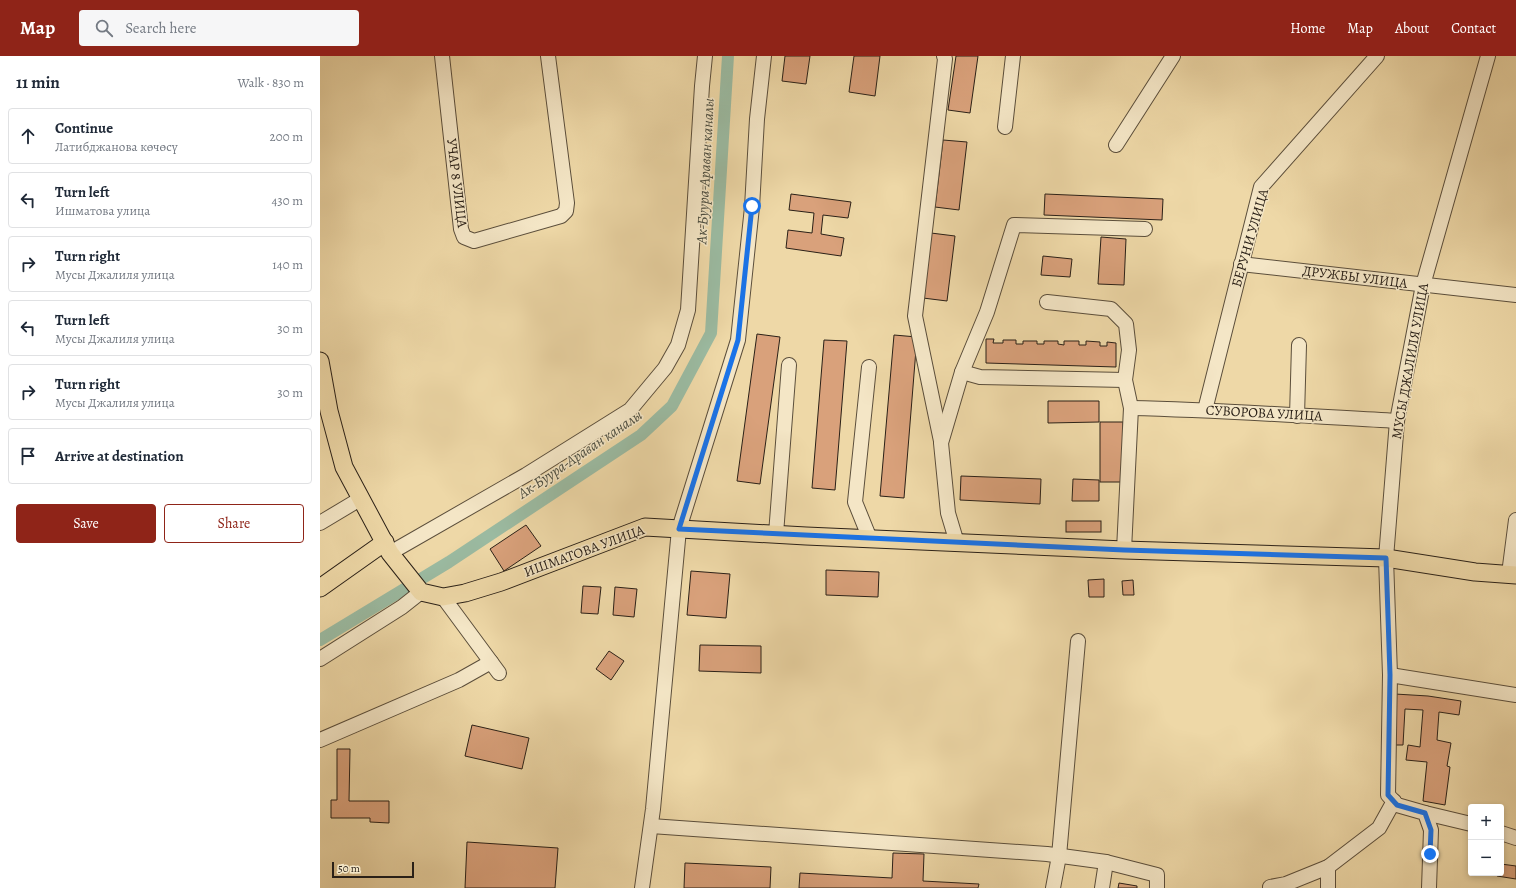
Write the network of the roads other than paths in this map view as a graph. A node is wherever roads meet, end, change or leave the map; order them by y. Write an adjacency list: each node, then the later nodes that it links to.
1 (442, 56): 2 (street, УЧАР 8 УЛИЦА)
2 (548, 56)
3 (705, 56): 36 (street)
4 (764, 56): 31 (street)
5 (944, 56): 27 (street)
6 (1014, 56): 10 (street)
7 (1173, 56): 11 (street)
8 (1377, 56): 13 (street, БЕРУНИ УЛИЦА)
9 (1488, 56): 14 (street, МУСЫ ДЖАЛИЛЯ УЛИЦА)
10 (1005, 127)
11 (1116, 145)
12 (1145, 229): 21 (street)
13 (1241, 264): 14 (street, ДРУЖБЫ УЛИЦА); 24 (street, БЕРУНИ УЛИЦА)
14 (1423, 285): 15 (street, ДРУЖБЫ УЛИЦА); 26 (street, МУСЫ ДЖАЛИЛЯ УЛИЦА)
15 (1516, 295)
16 (1047, 302): 22 (street)
17 (1299, 345): 25 (street)
18 (320, 361): 28 (main road)
19 (790, 365): 32 (street)
20 (868, 367): 33 (street)
21 (962, 372): 22 (street); 27 (street)
22 (1125, 380): 23 (street)
23 (1131, 408): 24 (street, СУВОРОВА УЛИЦА); 35 (street)
24 (1204, 410): 25 (street, СУВОРОВА УЛИЦА)
25 (1297, 416): 26 (street, СУВОРОВА УЛИЦА)
26 (1397, 421): 37 (street, МУСЫ ДЖАЛИЛЯ УЛИЦА)
27 (941, 443): 34 (street)
28 (360, 499): 30 (street); 36 (main road)
29 (1516, 520): 38 (street)
30 (320, 524)
31 (679, 529): 32 (main road, ИШМАТОВА УЛИЦА); 41 (main road, ИШМАТОВА УЛИЦА); 50 (street)
32 (776, 534): 33 (main road, ИШМАТОВА УЛИЦА)
33 (870, 539): 34 (main road, ИШМАТОВА УЛИЦА)
34 (957, 543): 35 (main road, ИШМАТОВА УЛИЦА)
35 (1124, 550): 37 (main road, ИШМАТОВА УЛИЦА)
36 (390, 551): 39 (main road); 40 (main road)
37 (1386, 558): 38 (main road, ИШМАТОВА УЛИЦА); 44 (street, МУСЫ ДЖАЛИЛЯ УЛИЦА)
38 (1513, 574)
39 (320, 588)
40 (421, 592): 41 (main road, ИШМАТОВА УЛИЦА); 43 (street)
41 (443, 596): 46 (street)
42 (1078, 641): 53 (street)
43 (320, 659)
44 (1390, 675): 45 (street); 47 (street, МУСЫ ДЖАЛИЛЯ УЛИЦА)
45 (1516, 695)
46 (320, 740)
47 (1394, 801): 48 (street); 55 (street)
48 (1425, 813): 49 (street); 62 (street)
49 (1468, 823)
50 (651, 826): 53 (street); 57 (street)
51 (1504, 834): 52 (street)
52 (1516, 838)
53 (1059, 856): 54 (street); 58 (street)
54 (1106, 862): 59 (street); 60 (street)
55 (1328, 867): 56 (street); 61 (street)
56 (1270, 887)
57 (642, 888)
58 (1053, 888)
59 (1102, 888)
60 (1157, 888)
61 (1328, 888)
62 (1429, 888)

